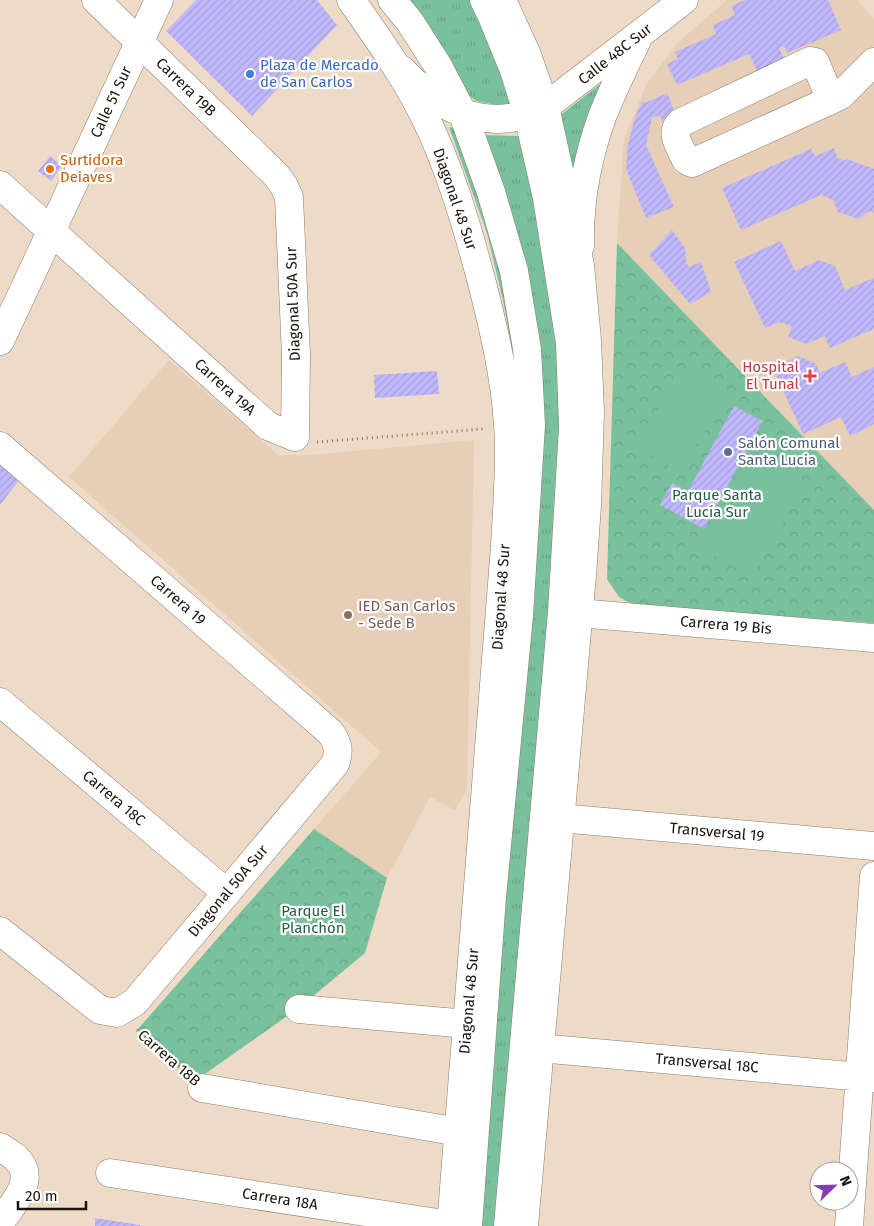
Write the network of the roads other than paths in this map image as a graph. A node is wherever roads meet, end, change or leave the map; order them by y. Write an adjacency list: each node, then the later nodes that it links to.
1 (96, 0): 9 (street, Carrera 19B)
2 (159, 0): 9 (street, Calle 51 Sur)
3 (351, 0): 10 (street, Diagonal 48 Sur)
4 (392, 0): 14 (street)
5 (484, 0): 13 (street)
6 (502, 0): 13 (street)
7 (684, 0): 8 (street, Calle 48C Sur)
8 (640, 34): 13 (street, Calle 48C Sur); 18 (street)
9 (139, 41): 15 (street, Carrera 19B); 17 (street, Calle 51 Sur)
10 (391, 60): 14 (street); 32 (street, Diagonal 48 Sur)
11 (874, 62): 12 (street)
12 (831, 100): 12 (street)
13 (536, 111): 14 (street); 18 (street); 41 (street)
14 (463, 114): 40 (street)
15 (276, 175): 20 (street, Diagonal 50A Sur)
16 (0, 185): 17 (street, Carrera 19A)
17 (51, 232): 19 (street, Calle 51 Sur); 20 (street, Carrera 19A)
18 (580, 265): 22 (street)
19 (0, 341)
20 (295, 437)
21 (0, 446): 25 (street, Carrera 19)
22 (578, 613): 23 (street, Carrera 19 Bis); 26 (street)
23 (874, 638)
24 (0, 702): 29 (street, Carrera 18C)
25 (335, 764): 29 (street, Diagonal 50A Sur)
26 (560, 818): 27 (street, Transversal 19); 33 (street)
27 (874, 846)
28 (874, 876): 34 (street)
29 (227, 893): 30 (street, Diagonal 50A Sur)
30 (0, 931)
31 (299, 1009): 32 (street)
32 (467, 1024): 36 (street, Diagonal 48 Sur)
33 (539, 1048): 34 (street, Transversal 18C); 42 (street)
34 (867, 1078): 43 (street)
35 (202, 1088): 36 (street, Carrera 18B)
36 (459, 1132): 40 (street, Diagonal 48 Sur)
37 (0, 1147): 39 (street)
38 (110, 1173): 40 (street, Carrera 18A)
39 (0, 1222)
40 (457, 1226)
41 (508, 1226)
42 (524, 1226)
43 (849, 1226)

